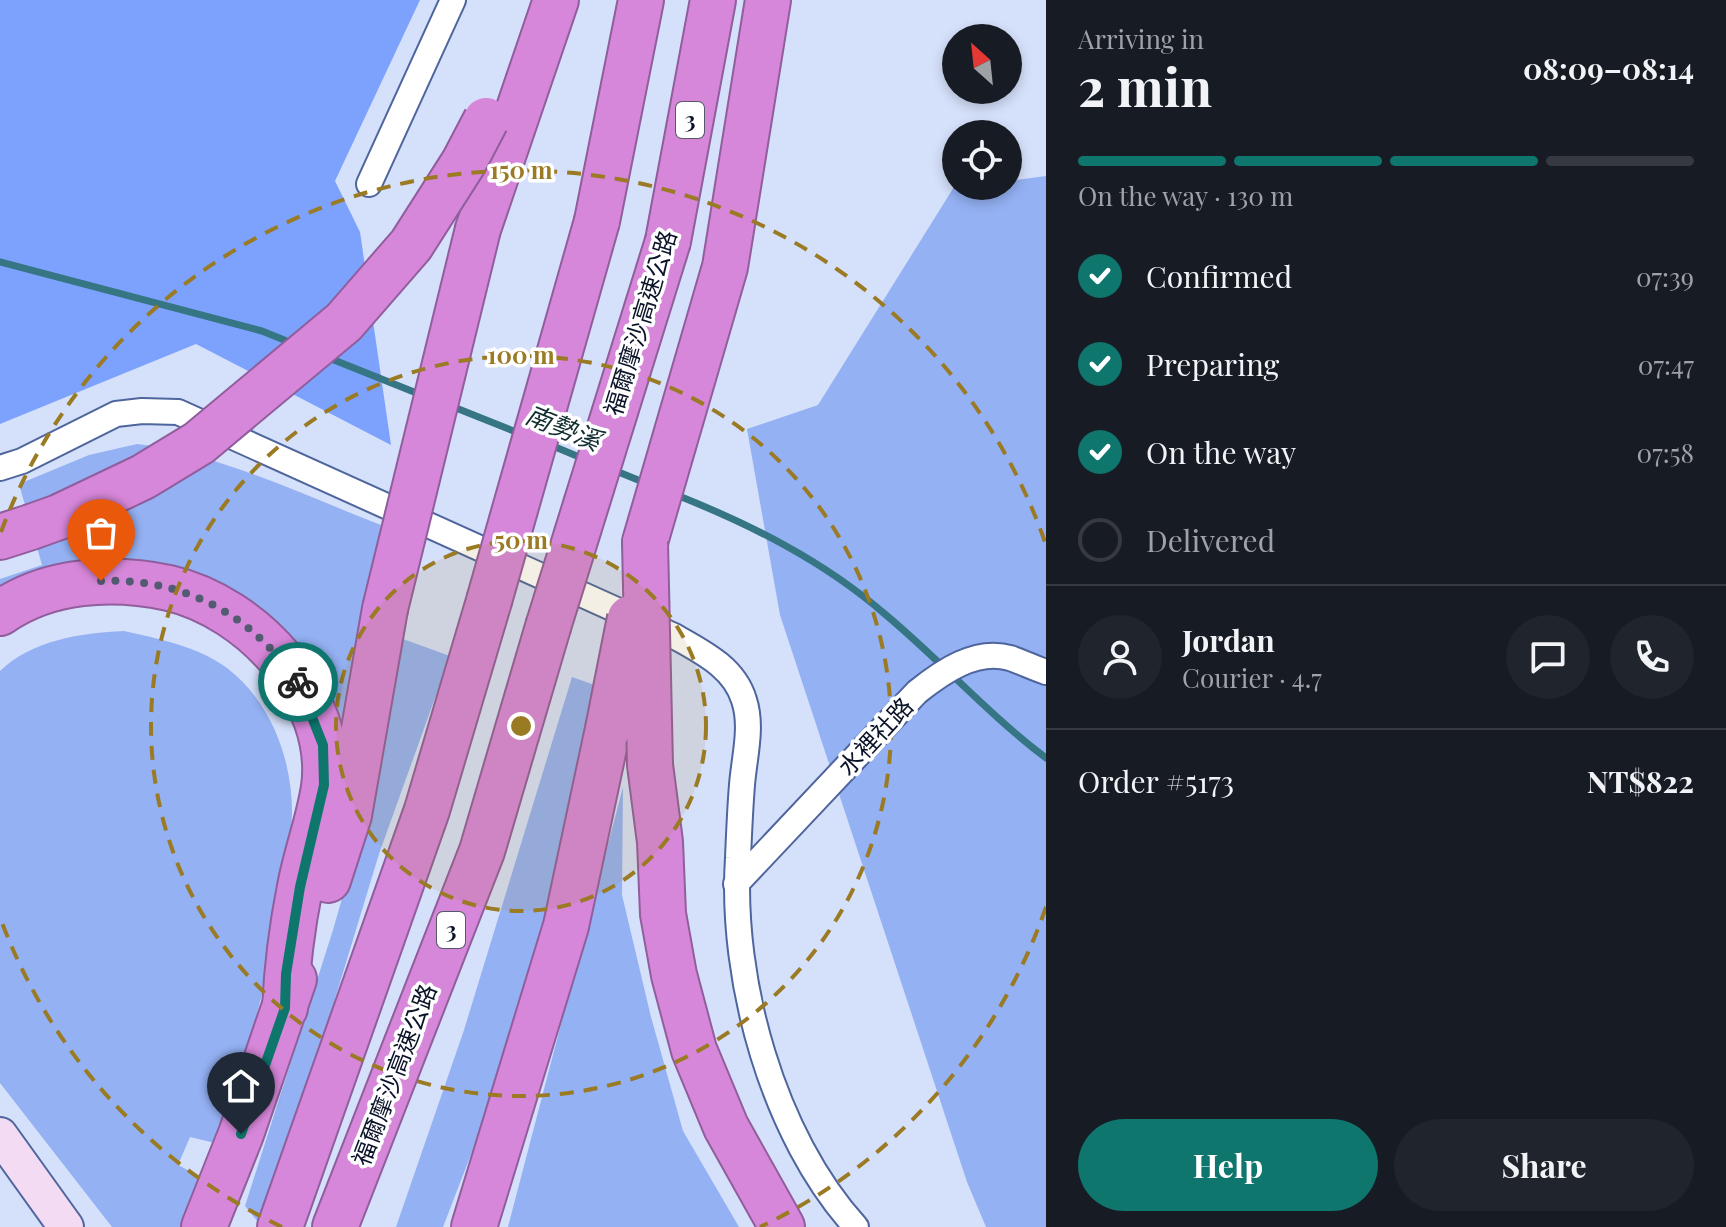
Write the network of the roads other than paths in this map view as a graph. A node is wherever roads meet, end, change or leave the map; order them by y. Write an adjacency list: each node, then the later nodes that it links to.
1 (453, 0): 7 (street)
2 (541, 0): 9 (highway, bridge)
3 (556, 0): 14 (highway, bridge)
4 (641, 0): 16 (highway, bridge)
5 (713, 0): 19 (highway, 福爾摩沙高速公路 / 3, bridge)
6 (768, 0): 10 (highway)
7 (369, 184)
8 (0, 468): 13 (street)
9 (15, 532)
10 (645, 542): 20 (highway, bridge); 21 (highway, bridge)
11 (0, 613): 14 (highway)
12 (1046, 672): 13 (street, 水裡社路)
13 (736, 884): 22 (street)
14 (285, 1008): 18 (highway)
15 (0, 1135): 17 (main road)
16 (287, 1209)
17 (66, 1227)
18 (204, 1227)
19 (335, 1227)
20 (474, 1227)
21 (782, 1227)
22 (856, 1227)

